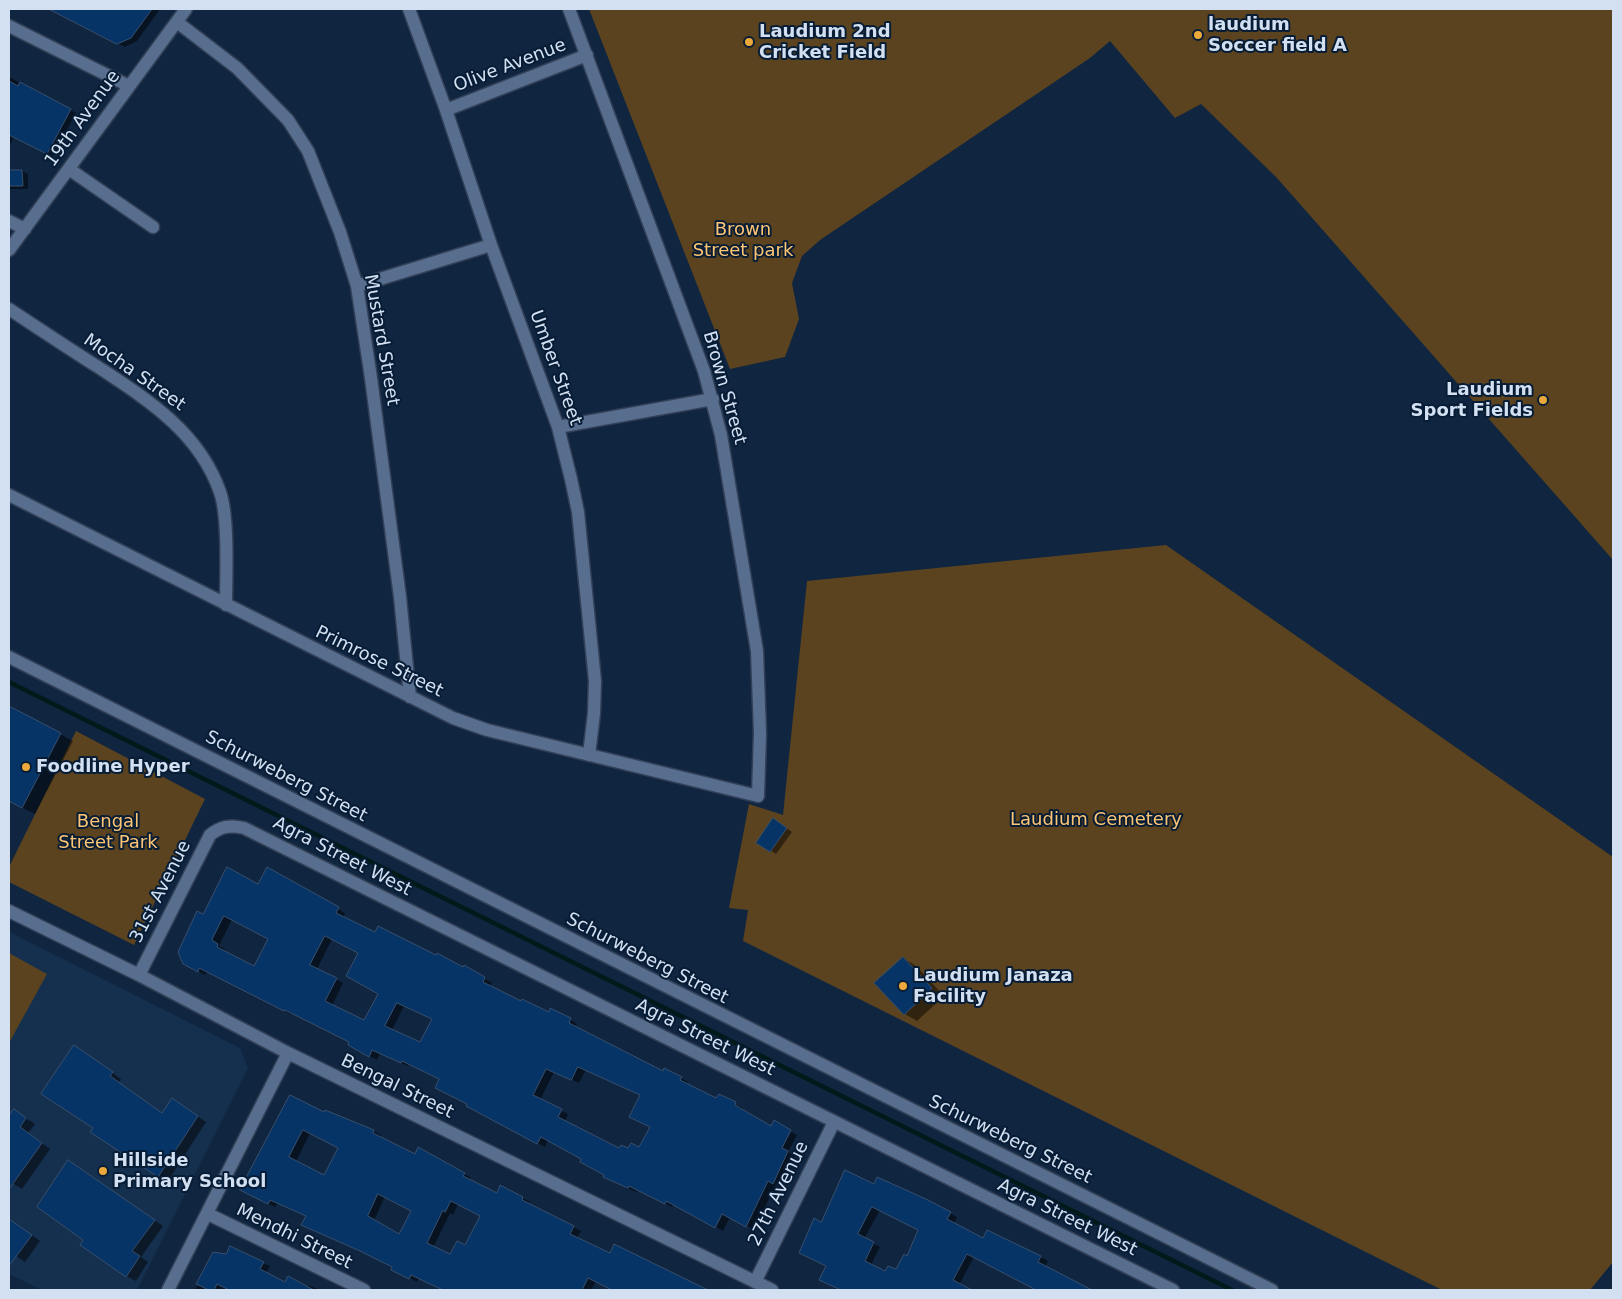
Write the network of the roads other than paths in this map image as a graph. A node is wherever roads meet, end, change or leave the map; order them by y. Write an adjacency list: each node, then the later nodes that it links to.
1 (186, 9): 4 (street, 19th Avenue)
2 (409, 9): 8 (street, Umber Street)
3 (569, 9): 6 (street, Brown Street)
4 (177, 22): 7 (street, 19th Avenue); 15 (street, Mustard Street)
5 (9, 26): 7 (street)
6 (587, 55): 8 (street, Olive Avenue); 17 (street, Brown Street)
7 (129, 86): 9 (street, 19th Avenue)
8 (446, 110): 13 (street, Umber Street)
9 (69, 169): 11 (street); 12 (street, 19th Avenue)
10 (9, 221): 12 (street)
11 (153, 227)
12 (25, 229): 14 (street, 19th Avenue)
13 (491, 245): 15 (street); 18 (street, Umber Street)
14 (9, 250)
15 (357, 286): 22 (street, Mustard Street)
16 (9, 309): 20 (street, Mocha Street)
17 (713, 399): 18 (street); 24 (street, Brown Street)
18 (558, 427): 23 (street, Umber Street)
19 (9, 495): 20 (street, Primrose Street)
20 (226, 605): 22 (street, Primrose Street)
21 (9, 657): 36 (street, Schurweberg Street)
22 (410, 697): 23 (street, Primrose Street)
23 (589, 755): 24 (street, Primrose Street)
24 (758, 796)
25 (219, 828): 27 (street, 31st Avenue); 29 (street, Agra Street West)
26 (9, 911): 27 (street, Bengal Street)
27 (138, 975): 28 (street, Bengal Street)
28 (288, 1053): 30 (street); 31 (street, Bengal Street)
29 (834, 1122): 31 (street, 27th Avenue); 35 (street, Agra Street West)
30 (208, 1214): 32 (street); 33 (street, Mendhi Street)
31 (755, 1282): 34 (street, Bengal Street)
32 (168, 1290)
33 (364, 1290)
34 (772, 1290)
35 (1173, 1290)
36 (1272, 1290)

